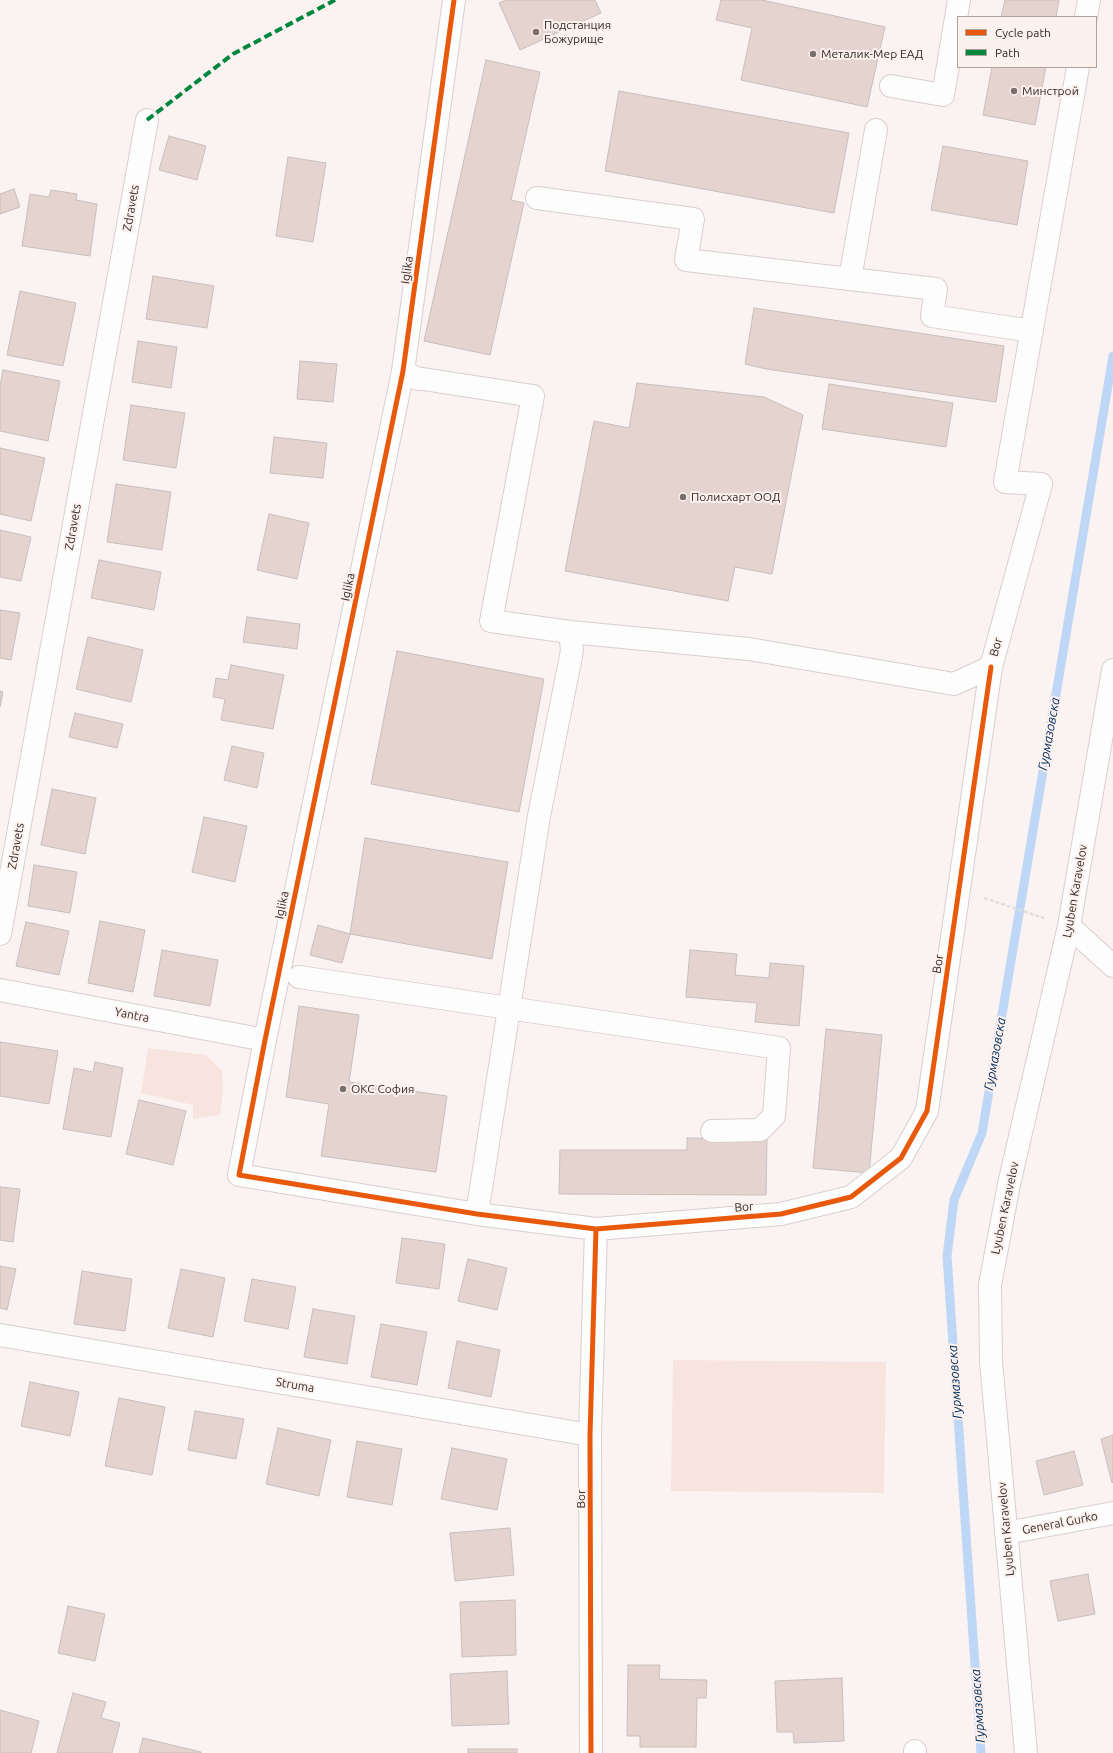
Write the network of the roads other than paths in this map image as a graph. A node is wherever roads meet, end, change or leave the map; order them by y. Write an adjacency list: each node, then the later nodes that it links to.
1 (454, 0): 12 (street, Iglika)
2 (959, 0): 6 (street)
3 (1089, 0): 4 (street)
4 (1086, 16)
5 (1078, 68): 11 (street)
6 (891, 86)
7 (147, 120): 17 (street, Zdravets)
8 (876, 130): 10 (street)
9 (537, 198): 10 (street)
10 (850, 279): 11 (street)
11 (1032, 331): 14 (street, Bor)
12 (403, 371): 13 (street); 22 (street, Iglika)
13 (570, 632): 14 (street); 21 (street)
14 (991, 667): 25 (street, Bor)
15 (1113, 670): 16 (street, Lyuben Karavelov)
16 (1069, 926): 18 (street); 29 (street, Lyuben Karavelov)
17 (0, 934)
18 (1113, 966)
19 (299, 977): 21 (street)
20 (0, 990): 22 (street, Yantra)
21 (508, 1009): 23 (street); 24 (street)
22 (265, 1040): 24 (street, Iglika)
23 (712, 1131)
24 (477, 1214): 25 (street)
25 (596, 1229): 27 (street, Bor)
26 (0, 1335): 27 (street, Struma)
27 (590, 1435): 30 (street, Bor)
28 (1113, 1513): 29 (street, General Gurko)
29 (1006, 1533): 31 (street, Lyuben Karavelov)
30 (591, 1753)
31 (1026, 1753)

